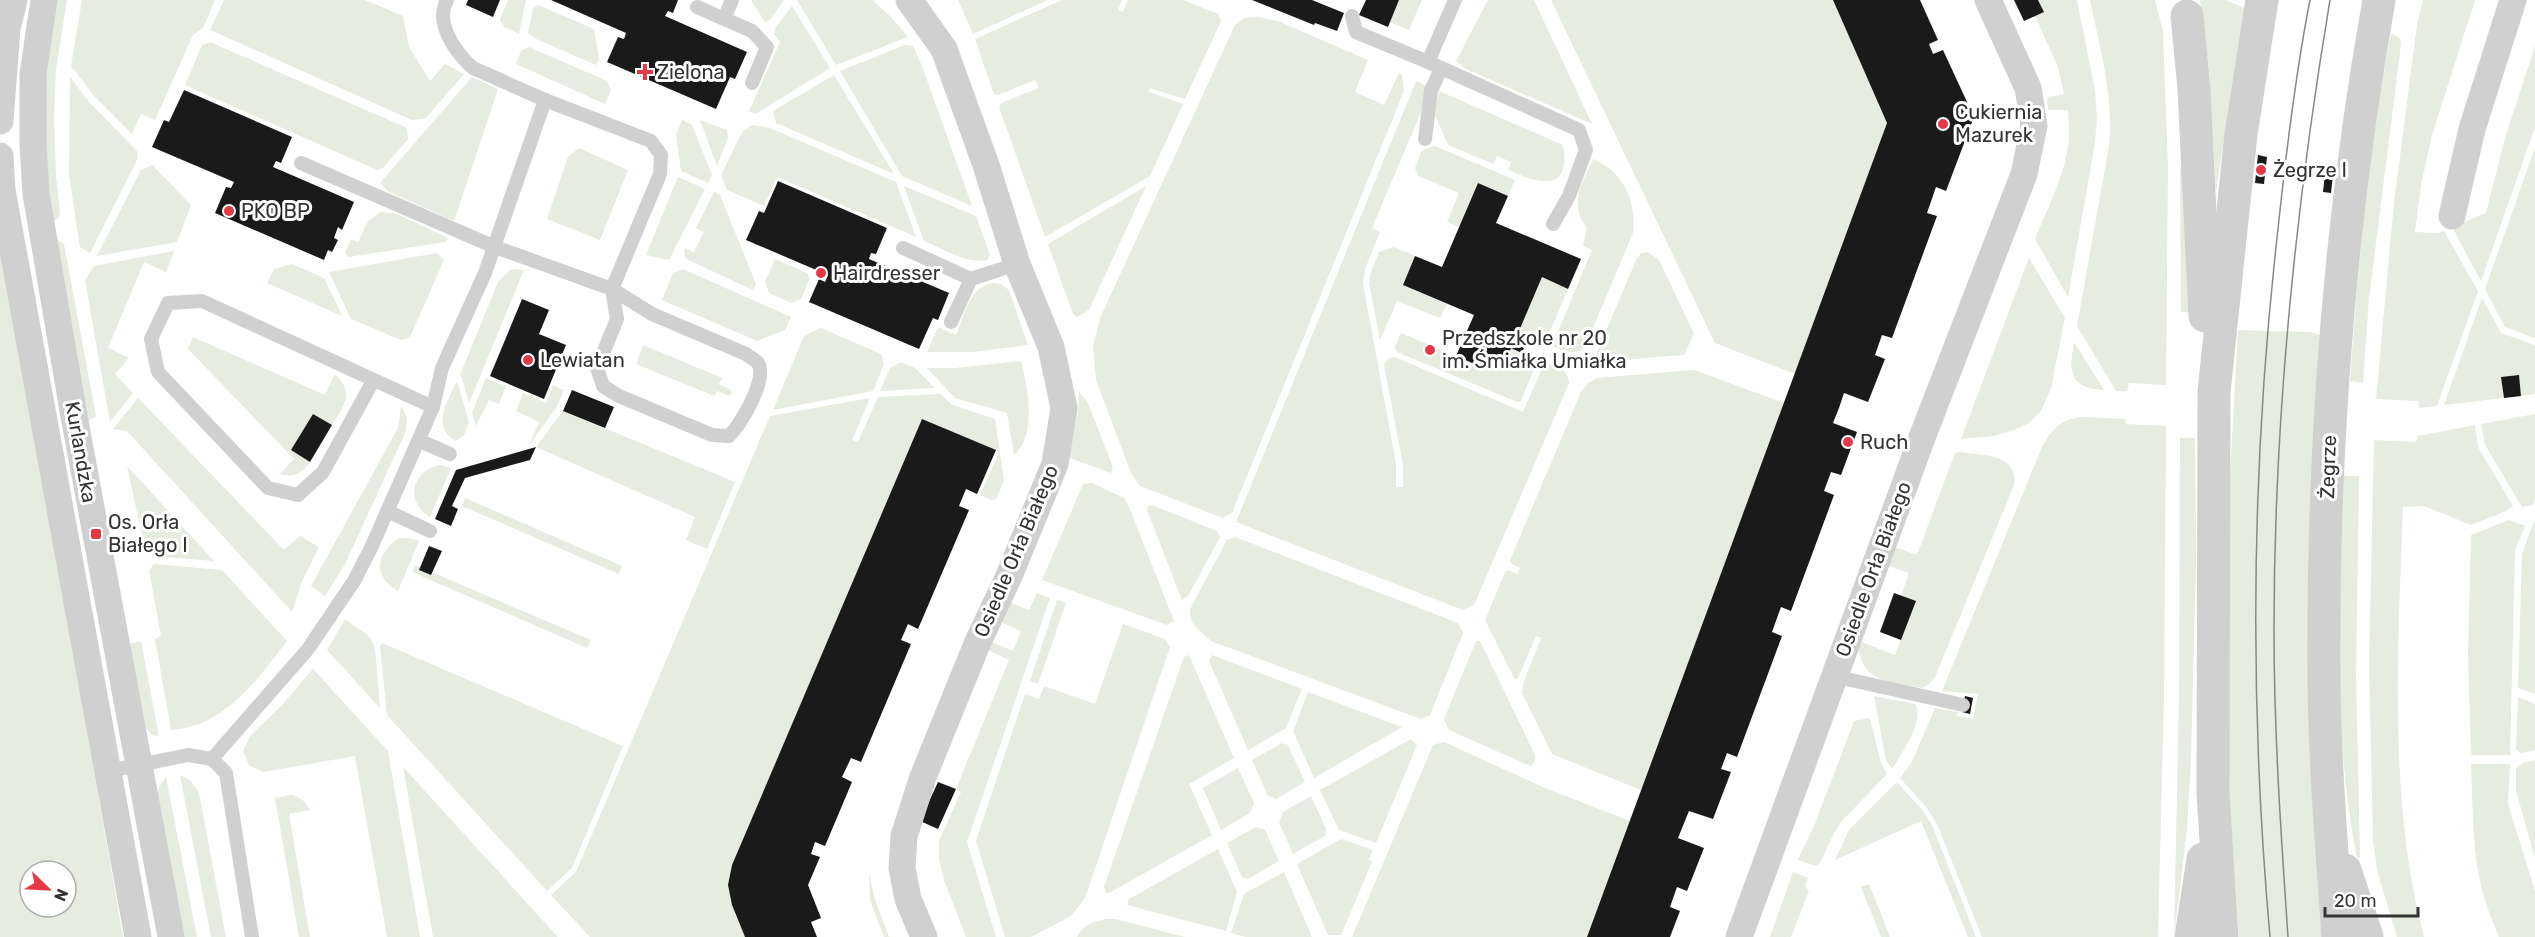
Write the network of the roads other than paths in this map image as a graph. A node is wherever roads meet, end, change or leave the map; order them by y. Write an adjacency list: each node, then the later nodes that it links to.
1 (14, 0): 19 (street)
2 (44, 0): 22 (street, Kurlandzka)
3 (447, 0): 18 (lane)
4 (732, 0): 14 (lane)
5 (909, 0): 29 (street, Osiedle Orła Białego)
6 (1455, 0): 15 (lane)
7 (1988, 0): 40 (street, Osiedle Orła Białego)
8 (2262, 0): 34 (street)
9 (2513, 0): 25 (street)
10 (2379, 4): 46 (street, Żegrze)
11 (697, 7): 14 (lane)
12 (2185, 8): 34 (street)
13 (1352, 16): 15 (lane)
14 (723, 19): 17 (lane)
15 (1428, 62): 16 (lane)
16 (1441, 68): 21 (lane); 26 (lane)
17 (752, 83)
18 (545, 100): 27 (lane); 31 (lane)
19 (0, 121)
20 (0, 137): 22 (street)
21 (1425, 138)
22 (33, 144): 43 (street, Kurlandzka)
23 (0, 156): 44 (street, Kurlandzka)
24 (301, 163): 27 (lane)
25 (2452, 216)
26 (1553, 224)
27 (495, 247): 31 (lane); 35 (lane)
28 (903, 248): 30 (lane)
29 (1017, 264): 30 (lane); 50 (street, Osiedle Orła Białego)
30 (971, 279): 32 (lane)
31 (612, 289): 31 (lane)
32 (951, 322)
33 (373, 381): 33 (lane); 35 (lane)
34 (2214, 392): 45 (street)
35 (433, 407): 36 (lane)
36 (420, 441): 37 (lane); 38 (lane)
37 (450, 454)
38 (389, 512): 39 (lane); 42 (lane)
39 (430, 531)
40 (1833, 676): 41 (lane); 51 (street, Osiedle Orła Białego)
41 (1964, 705)
42 (212, 759): 43 (lane); 49 (lane)
43 (140, 765): 44 (lane); 48 (street, Kurlandzka)
44 (109, 771): 47 (street, Kurlandzka)
45 (2213, 792): 52 (street); 53 (street)
46 (2330, 825): 54 (street, Żegrze); 55 (street)
47 (138, 937)
48 (171, 937)
49 (252, 937)
50 (924, 937)
51 (1739, 937)
52 (2191, 937)
53 (2222, 937)
54 (2338, 937)
55 (2367, 937)

